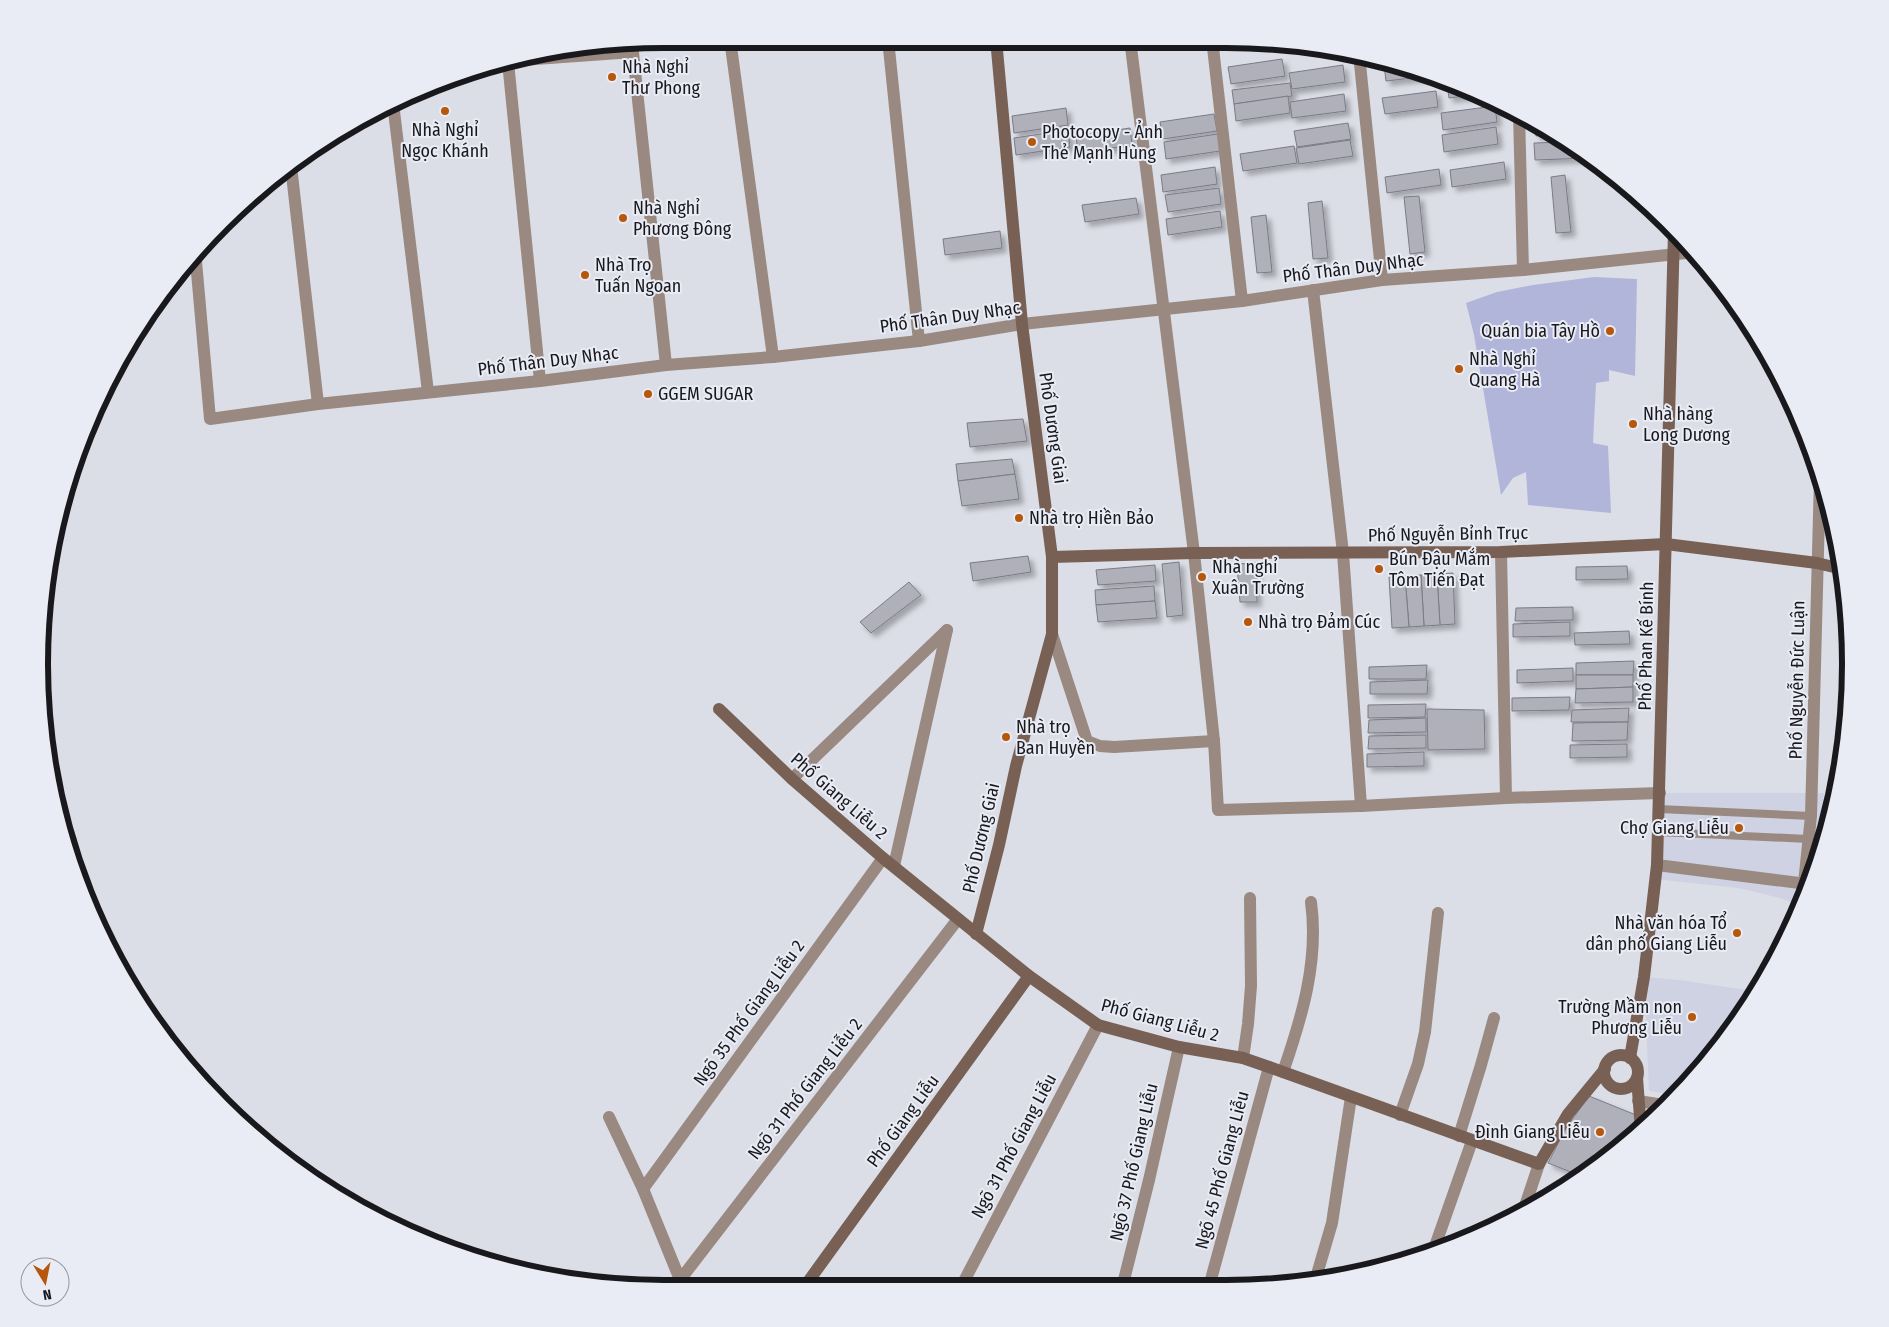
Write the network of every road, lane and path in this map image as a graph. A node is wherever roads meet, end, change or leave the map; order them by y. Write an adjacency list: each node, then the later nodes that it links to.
1 (731, 48): 23 (street)
2 (889, 48): 22 (street)
3 (997, 48): 21 (main road, Phố Dương Giai)
4 (1131, 48): 20 (street)
5 (1213, 48): 19 (street)
6 (632, 49): 24 (street)
7 (1360, 62): 17 (street)
8 (503, 68): 25 (street)
9 (394, 110): 26 (street)
10 (1519, 122): 16 (street)
11 (292, 173): 27 (street)
12 (1674, 241): 14 (main road, Phố Phan Kế Bính)
13 (1685, 253): 14 (street, Phố Thân Duy Nhạc)
14 (1674, 254): 16 (street, Phố Thân Duy Nhạc); 29 (main road, Phố Phan Kế Bính)
15 (196, 262): 27 (street, Phố Thân Duy Nhạc)
16 (1524, 270): 17 (street, Phố Thân Duy Nhạc)
17 (1382, 280): 18 (street, Phố Thân Duy Nhạc)
18 (1313, 290): 19 (street, Phố Thân Duy Nhạc); 32 (street)
19 (1242, 301): 20 (street, Phố Thân Duy Nhạc)
20 (1165, 309): 21 (street, Phố Thân Duy Nhạc); 31 (street)
21 (1022, 324): 22 (street, Phố Thân Duy Nhạc); 33 (main road, Phố Dương Giai)
22 (919, 341): 23 (street, Phố Thân Duy Nhạc)
23 (773, 357): 24 (street, Phố Thân Duy Nhạc)
24 (666, 365): 25 (street, Phố Thân Duy Nhạc)
25 (540, 381): 26 (street, Phố Thân Duy Nhạc)
26 (428, 392): 27 (street, Phố Thân Duy Nhạc)
27 (318, 404)
28 (1819, 498): 34 (street, Phố Nguyễn Đức Luận)
29 (1666, 544): 30 (main road, Phố Nguyễn Bỉnh Trục); 34 (main road, Phố Nguyễn Bỉnh Trục); 40 (main road, Phố Phan Kế Bính)
30 (1501, 552): 32 (main road, Phố Nguyễn Bỉnh Trục); 41 (street)
31 (1194, 553): 32 (main road, Phố Nguyễn Bỉnh Trục); 33 (main road, Phố Nguyễn Bỉnh Trục); 38 (street)
32 (1343, 553): 42 (street)
33 (1052, 557): 36 (main road, Phố Dương Giai)
34 (1817, 563): 35 (main road, Phố Nguyễn Bỉnh Trục); 44 (street, Phố Nguyễn Đức Luận)
35 (1834, 567)
36 (1052, 634): 38 (street); 56 (main road, Phố Dương Giai)
37 (719, 709): 39 (main road, Phố Giang Liễu 2)
38 (1214, 741): 42 (street)
39 (792, 779): 47 (main road, Phố Giang Liễu 2); 49 (street)
40 (1660, 793): 41 (street); 43 (main road, Phố Phan Kế Bính)
41 (1506, 798): 42 (street)
42 (1361, 806)
43 (1659, 808): 44 (lane); 45 (main road, Phố Phan Kế Bính)
44 (1811, 816): 46 (street, Phố Nguyễn Đức Luận)
45 (1658, 832): 46 (lane); 48 (main road, Phố Phan Kế Bính)
46 (1808, 839): 50 (street, Phố Nguyễn Đức Luận)
47 (883, 858): 49 (main road, Phố Giang Liễu 2); 76 (street, Ngõ 35 Phố Giang Liễu 2)
48 (1657, 865): 51 (street); 62 (main road, Phố Phan Kế Bính)
49 (894, 866): 55 (main road, Phố Giang Liễu 2)
50 (1807, 868)
51 (1801, 882)
52 (1250, 898): 61 (street)
53 (1311, 902): 65 (street)
54 (1438, 913): 70 (street)
55 (958, 919): 56 (main road, Phố Giang Liễu 2); 81 (street, Ngõ 31 Phố Giang Liễu 2)
56 (976, 934): 57 (main road, Phố Giang Liễu 2)
57 (1029, 976): 59 (main road, Phố Giang Liễu 2); 82 (main road, Phố Giang Liễu)
58 (1494, 1018): 73 (street)
59 (1098, 1025): 60 (main road, Phố Giang Liễu 2); 83 (street, Ngõ 31 Phố Giang Liễu)
60 (1179, 1047): 61 (main road, Phố Giang Liễu 2); 84 (street, Ngõ 37 Phố Giang Liễu)
61 (1243, 1058): 63 (main road, Phố Giang Liễu 2)
62 (1630, 1058): 64 (main road); 66 (main road)
63 (1269, 1066): 65 (main road, Phố Giang Liễu 2); 85 (street, Ngõ 45 Phố Giang Liễu)
64 (1605, 1069): 66 (main road); 75 (main road)
65 (1283, 1072): 67 (main road, Phố Giang Liễu 2)
66 (1637, 1078): 68 (main road)
67 (1351, 1097): 70 (main road, Phố Giang Liễu 2); 79 (street)
68 (1638, 1101): 69 (street); 72 (main road)
69 (1656, 1104)
70 (1400, 1115): 73 (main road, Phố Giang Liễu 2)
71 (609, 1117): 76 (street)
72 (1639, 1120)
73 (1459, 1136): 74 (main road, Phố Giang Liễu 2)
74 (1472, 1141): 75 (main road, Phố Giang Liễu 2); 78 (street)
75 (1540, 1164): 77 (street)
76 (643, 1189): 80 (street)
77 (1527, 1201)
78 (1437, 1242)
79 (1318, 1272)
80 (681, 1280)
81 (684, 1280)
82 (809, 1280)
83 (964, 1280)
84 (1123, 1280)
85 (1211, 1280)

